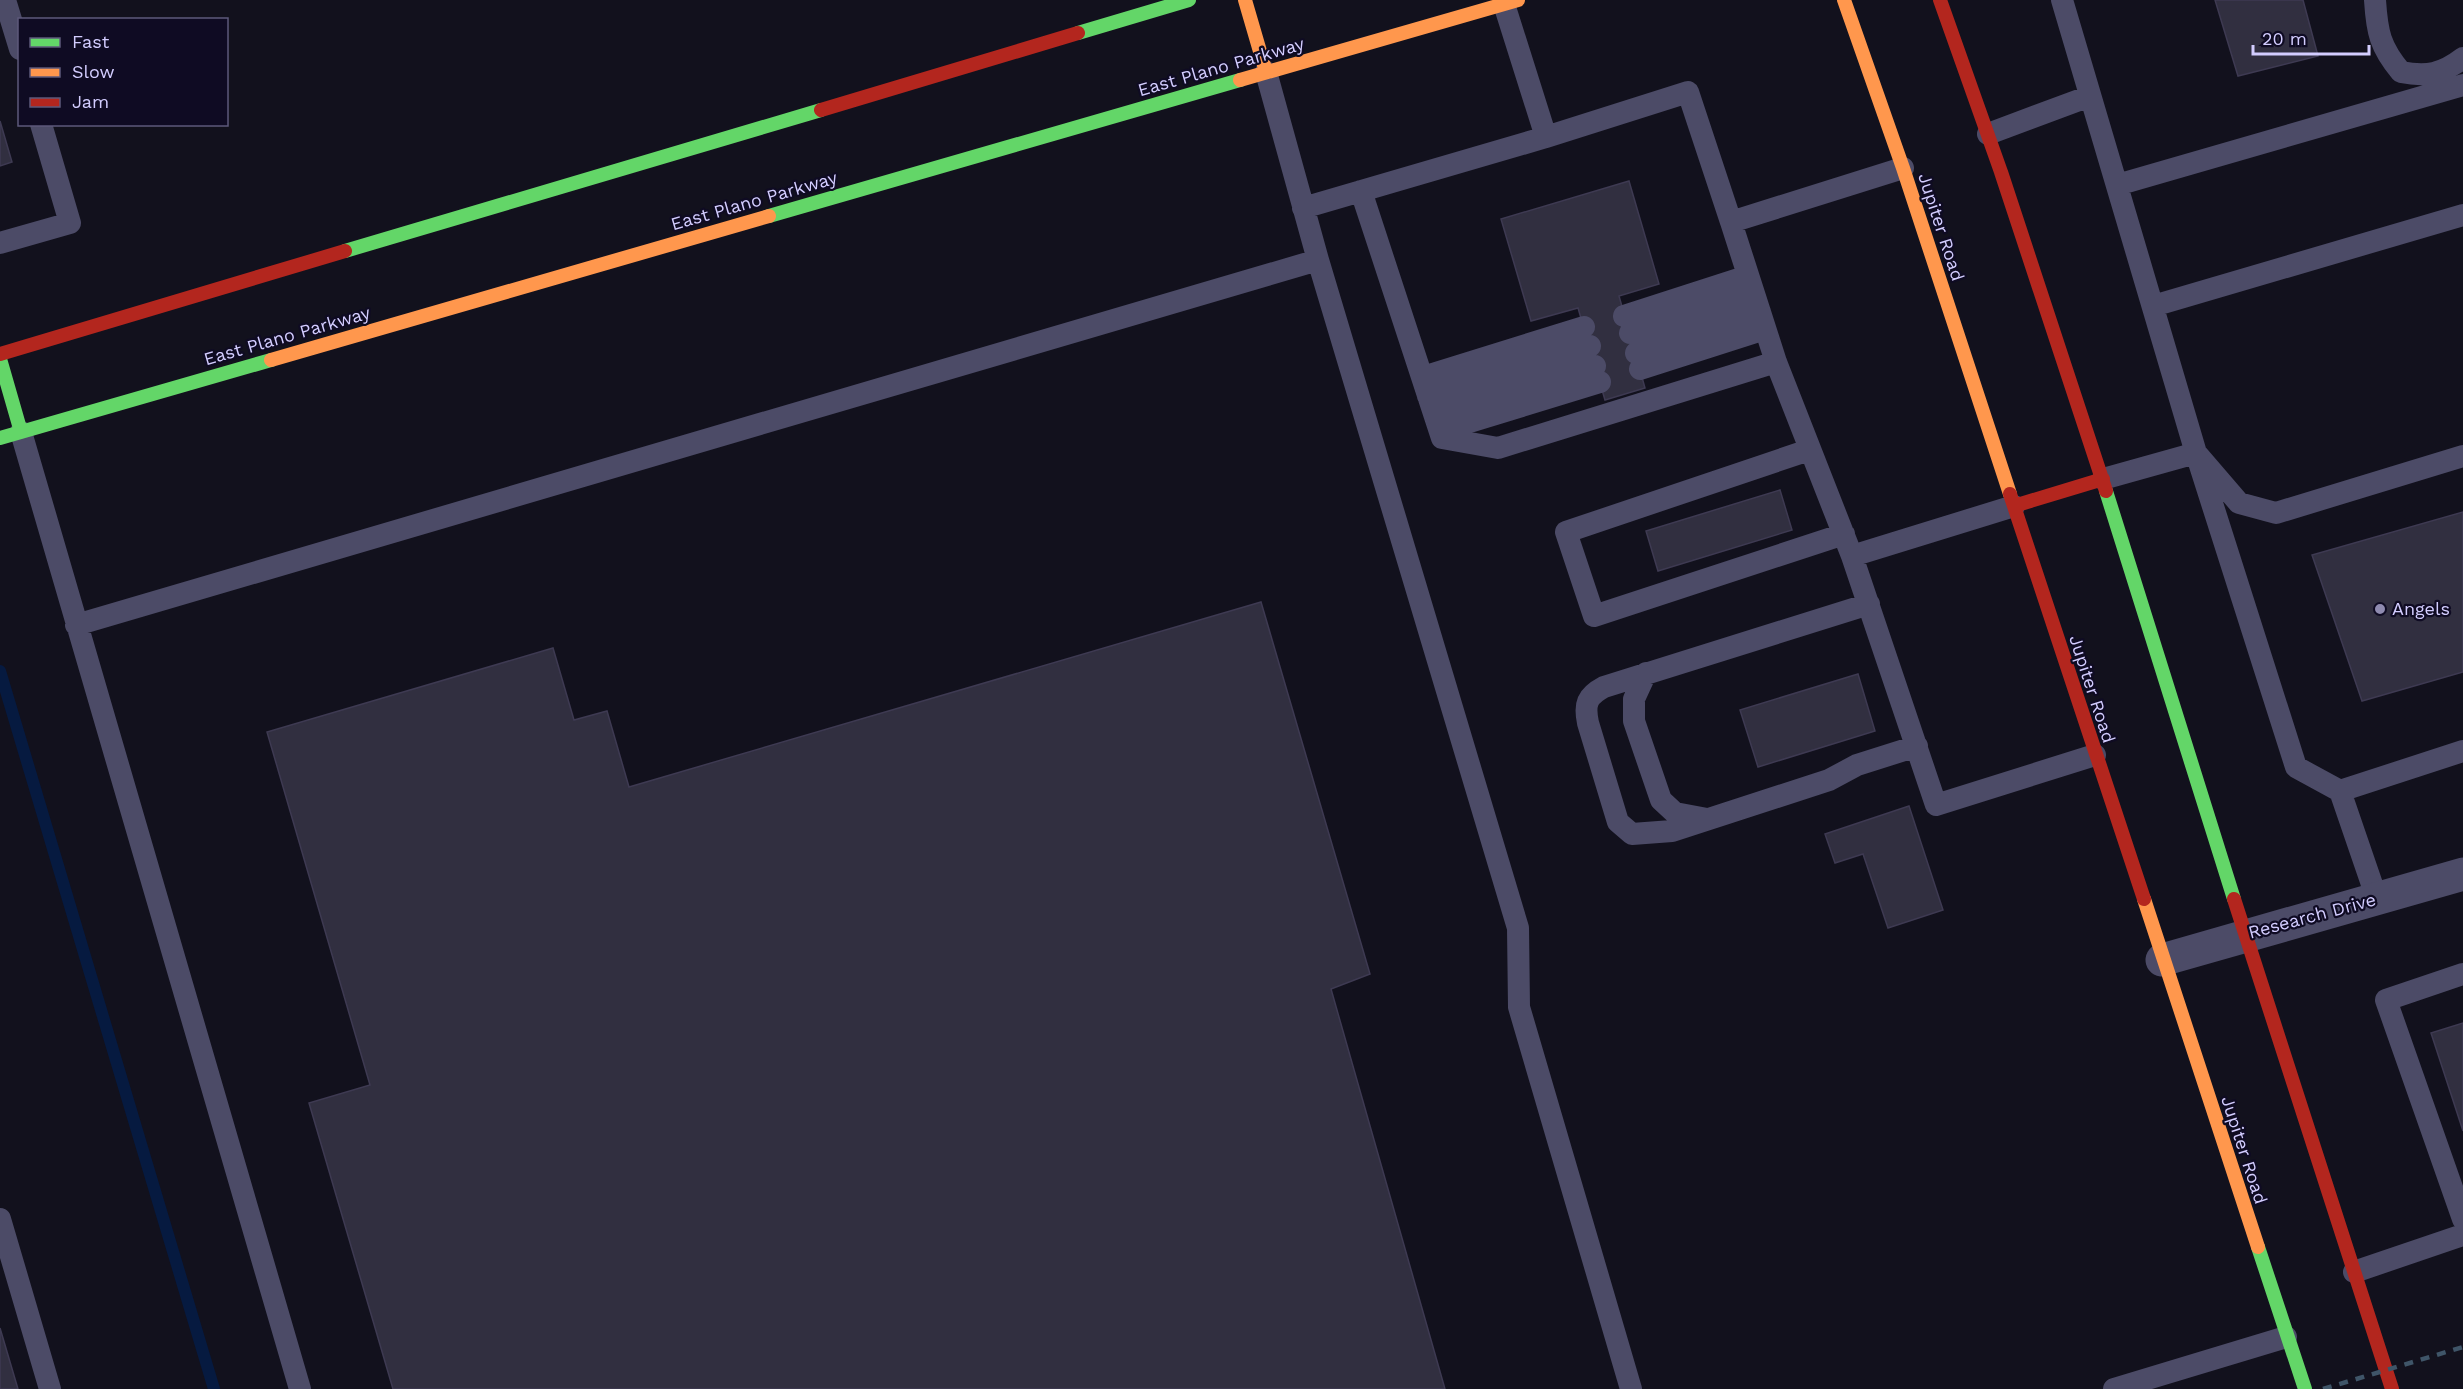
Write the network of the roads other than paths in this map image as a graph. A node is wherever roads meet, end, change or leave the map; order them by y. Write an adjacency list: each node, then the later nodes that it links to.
1 (5, 0): 9 (lane)
2 (1189, 0): 27 (main road)
3 (1245, 0): 11 (main road)
4 (1844, 0): 17 (main road, Jupiter Road)
5 (1940, 0): 15 (main road)
6 (2062, 0): 13 (lane)
7 (2375, 0): 10 (lane)
8 (1511, 2): 11 (main road, East Plano Parkway); 16 (lane)
9 (18, 42)
10 (2463, 58)
11 (1266, 72): 20 (lane); 31 (main road, East Plano Parkway)
12 (2463, 85): 18 (lane)
13 (2090, 96): 15 (lane); 18 (lane)
14 (42, 126): 23 (lane)
15 (1988, 134): 35 (main road)
16 (1546, 137): 19 (lane); 22 (lane)
17 (1903, 168): 22 (lane); 36 (main road, Jupiter Road)
18 (2117, 185): 26 (lane)
19 (1361, 191): 20 (lane); 30 (lane)
20 (1303, 208): 24 (lane)
21 (2463, 215): 26 (lane)
22 (1731, 222): 25 (lane)
23 (0, 243)
24 (1317, 260): 40 (lane); 59 (lane)
25 (1757, 303): 25 (lane); 29 (lane)
26 (2152, 306): 33 (lane)
27 (0, 354)
28 (0, 359): 31 (main road)
29 (1776, 362): 30 (lane); 32 (lane)
30 (1432, 405): 30 (lane)
31 (11, 435): 40 (lane)
32 (1809, 450): 37 (lane); 37 (lane)
33 (2196, 453): 34 (lane); 35 (lane); 45 (lane)
34 (2463, 456)
35 (2103, 479): 36 (main road); 49 (main road)
36 (2014, 506): 38 (lane); 44 (main road, Jupiter Road)
37 (1844, 534): 38 (lane)
38 (1852, 556): 39 (lane)
39 (1869, 604): 41 (lane); 42 (lane)
40 (76, 625): 58 (lane)
41 (1646, 673): 46 (lane); 46 (lane)
42 (1917, 746): 44 (lane); 46 (lane)
43 (2463, 751): 45 (lane)
44 (2095, 755): 50 (main road, Jupiter Road)
45 (2340, 791): 48 (lane)
46 (1708, 819)
47 (2463, 874): 48 (street, Research Drive)
48 (2377, 899): 49 (street, Research Drive)
49 (2245, 934): 50 (street, Research Drive); 55 (main road)
50 (2162, 960): 56 (main road, Jupiter Road)
51 (2463, 974): 53 (lane)
52 (0, 1219): 57 (lane)
53 (2463, 1219)
54 (2463, 1235): 55 (lane)
55 (2354, 1272): 62 (main road)
56 (2286, 1337): 60 (lane); 61 (main road, Jupiter Road)
57 (50, 1389)
58 (300, 1389)
59 (1631, 1389)
60 (2114, 1389)
61 (2305, 1389)
62 (2392, 1389)

